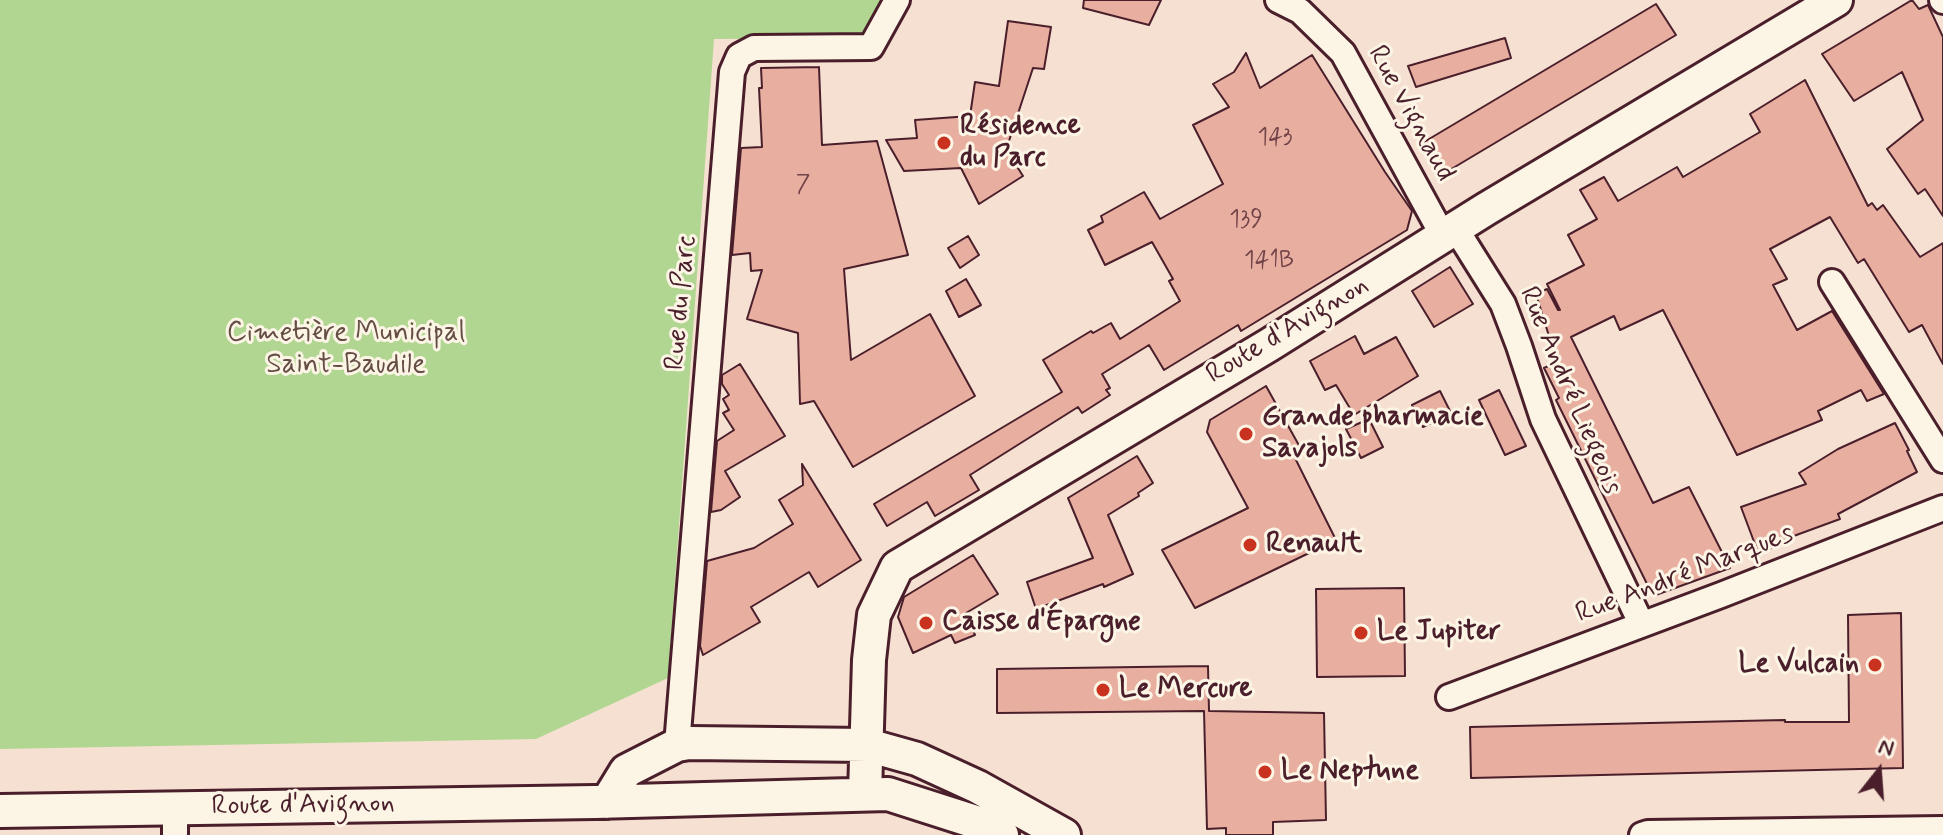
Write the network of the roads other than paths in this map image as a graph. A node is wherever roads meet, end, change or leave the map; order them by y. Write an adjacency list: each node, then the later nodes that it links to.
1 (897, 0): 10 (street, Rue du Parc)
2 (1278, 0): 4 (street, Rue Vignaud)
3 (1836, 0): 4 (main road, Route d'Avignon)
4 (1450, 233): 8 (street, Rue André Liegeois); 11 (main road, Route d'Avignon)
5 (1832, 282): 6 (street)
6 (1943, 460)
7 (1943, 508): 8 (street, Rue André Marques)
8 (1641, 623): 9 (street, Rue André Marques)
9 (1449, 697)
10 (677, 745): 11 (main road); 13 (main road)
11 (867, 745): 12 (main road, Route d'Avignon); 18 (main road)
12 (865, 794): 13 (main road, Route d'Avignon); 17 (main road)
13 (607, 802): 15 (main road, Route d'Avignon)
14 (0, 811): 15 (main road, Route d'Avignon)
15 (175, 821)
16 (1943, 829): 19 (street)
17 (1002, 835)
18 (1064, 835)
19 (1642, 835)

